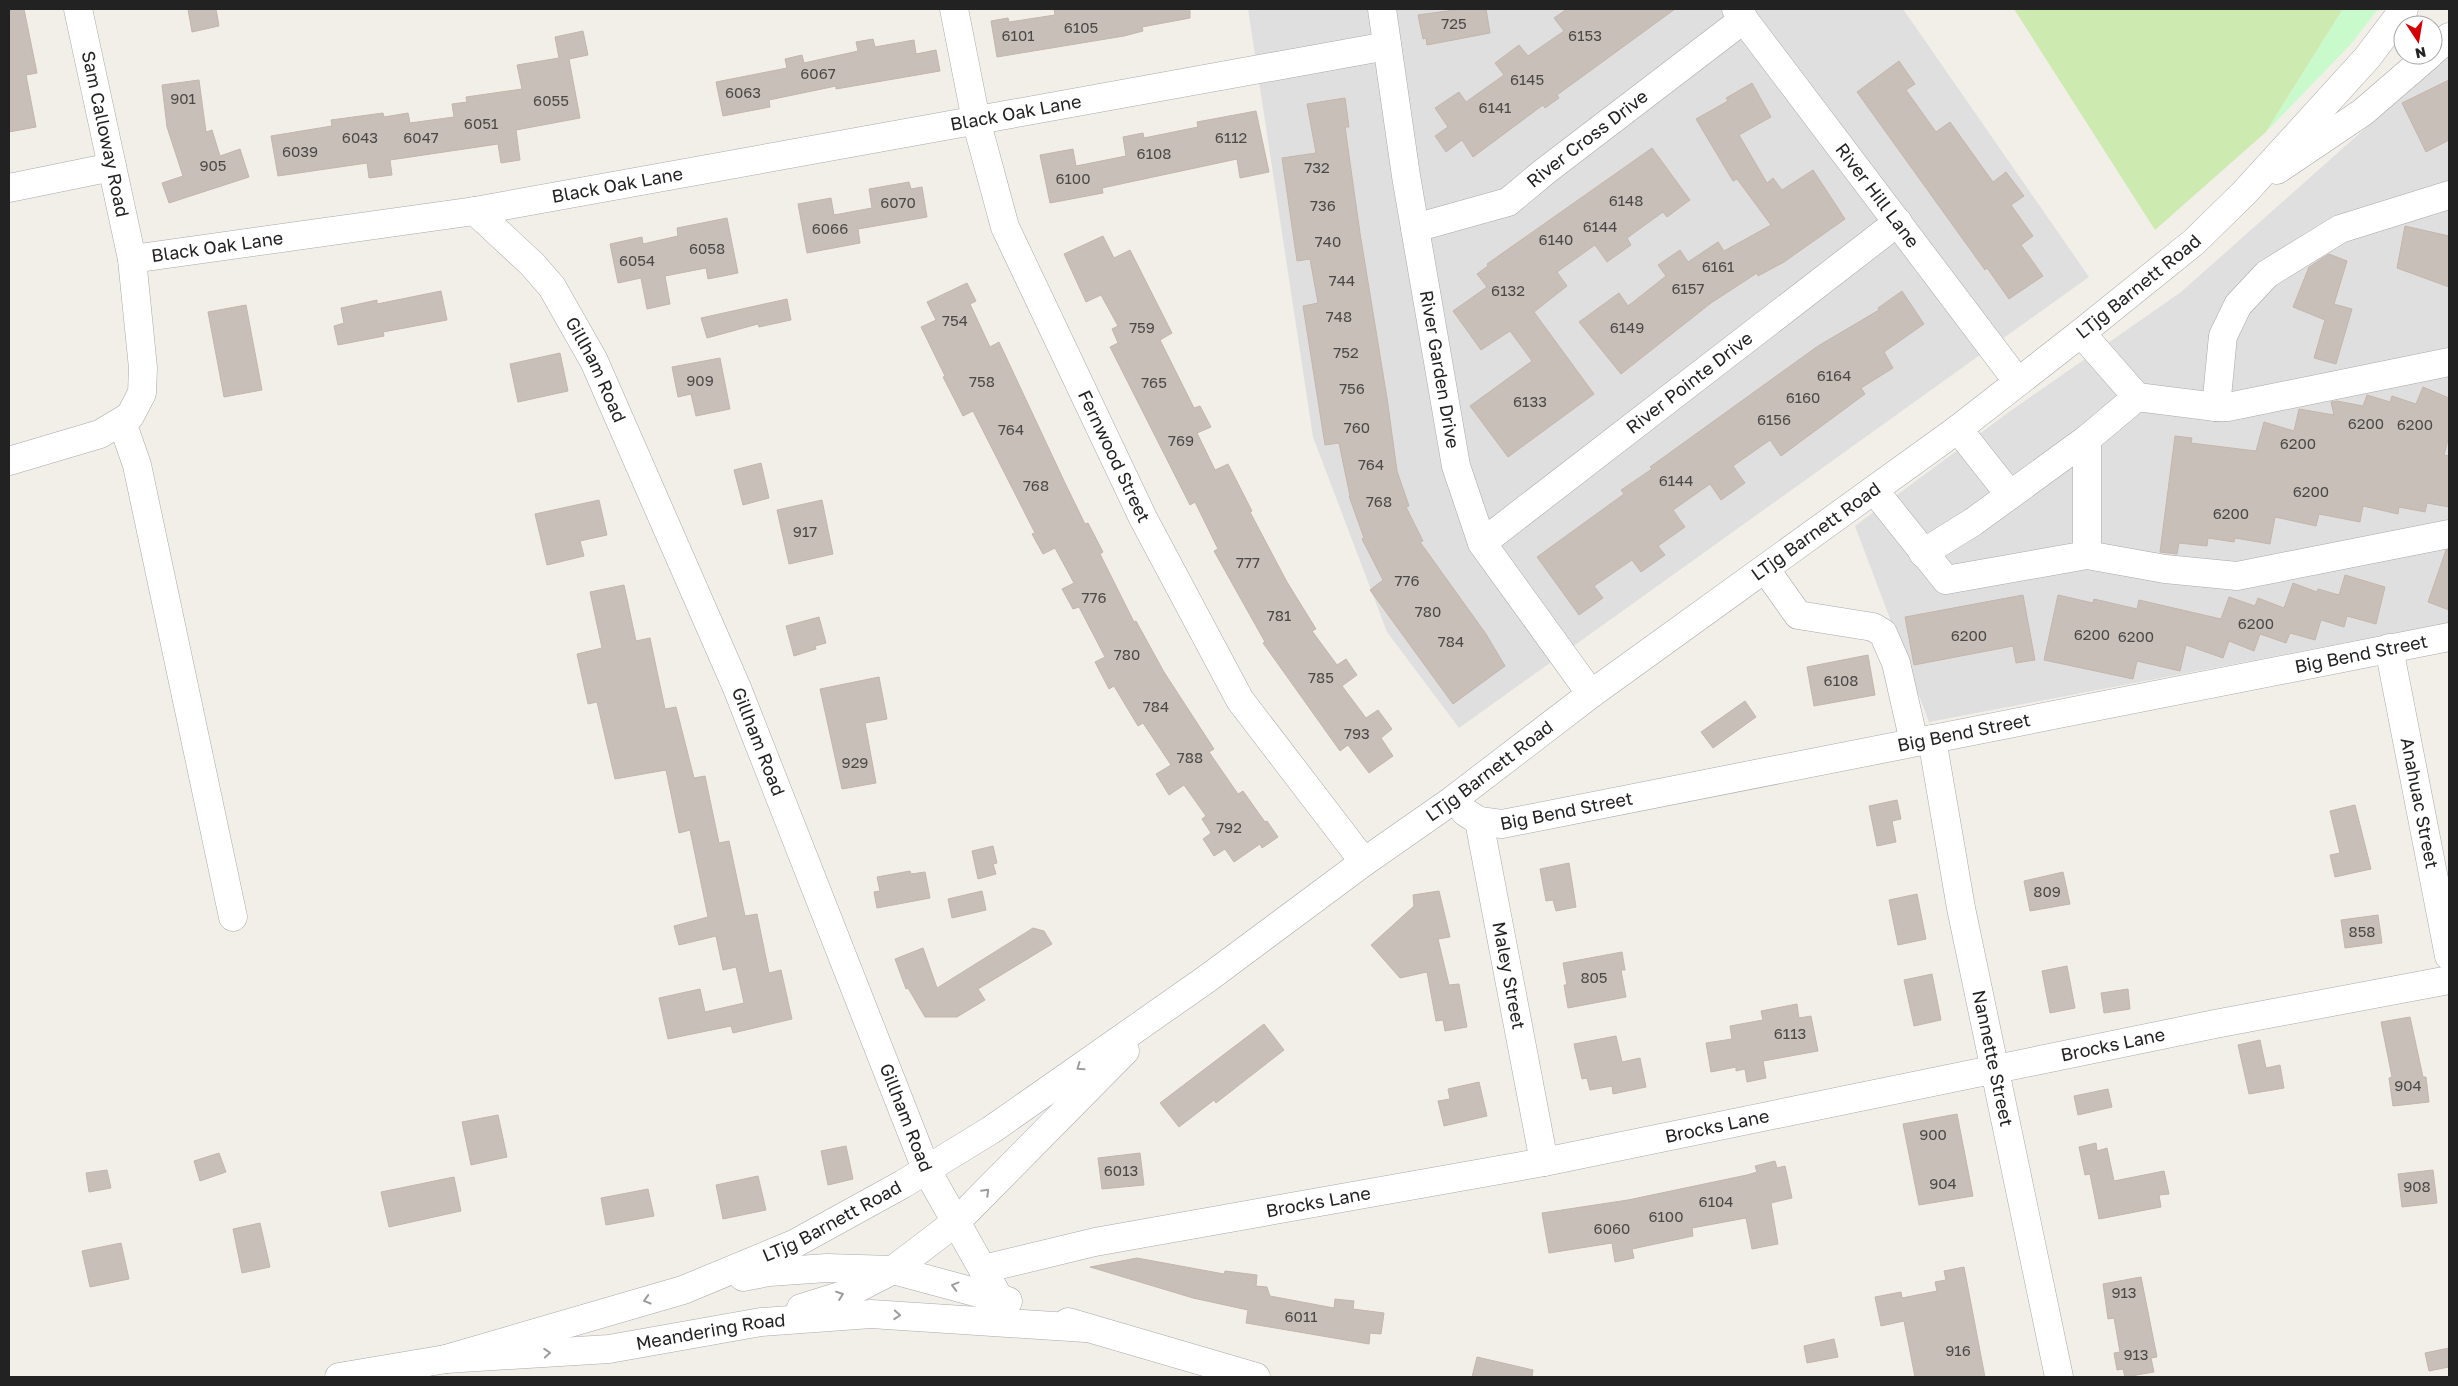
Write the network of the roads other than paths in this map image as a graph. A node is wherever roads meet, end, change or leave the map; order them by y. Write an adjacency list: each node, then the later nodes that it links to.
1 (78, 9): 9 (street, Sam Calloway Road)
2 (954, 9): 8 (street, Fernwood Street)
3 (1382, 9): 6 (street, River Garden Drive)
4 (2404, 9): 11 (street, LTjg Barnett Road)
5 (1740, 14): 14 (street, River Hill Lane); 15 (street, River Cross Drive)
6 (1387, 46): 8 (street, Black Oak Lane); 15 (street, River Garden Drive)
7 (2416, 65): 11 (street)
8 (976, 120): 13 (street, Black Oak Lane); 39 (street, Fernwood Street)
9 (112, 167): 10 (street); 16 (street, Sam Calloway Road)
10 (9, 188)
11 (2245, 192): 17 (street, LTjg Barnett Road)
12 (2449, 195): 21 (street)
13 (475, 211): 16 (street, Black Oak Lane); 46 (street, Gillham Road)
14 (1898, 222): 19 (street, River Hill Lane); 29 (street, River Pointe Drive)
15 (1415, 228): 29 (street, River Garden Drive)
16 (132, 259): 22 (street, Black Oak Lane)
17 (2081, 333): 19 (street, LTjg Barnett Road); 20 (street)
18 (2449, 362): 21 (street)
19 (2018, 382): 23 (street, LTjg Barnett Road)
20 (2137, 397): 21 (street); 24 (street)
21 (2216, 407)
22 (122, 422): 25 (street, Black Oak Lane); 40 (street)
23 (1958, 429): 26 (street, LTjg Barnett Road); 27 (street)
24 (2087, 439): 27 (street); 31 (street)
25 (9, 461)
26 (1874, 490): 30 (street); 32 (street, LTjg Barnett Road)
27 (2010, 495): 30 (street)
28 (2449, 534): 31 (street)
29 (1482, 543): 35 (street, River Garden Drive)
30 (1923, 553): 31 (street)
31 (2087, 555)
32 (1766, 570): 35 (street, LTjg Barnett Road); 36 (street, Nannette Street)
33 (2449, 637): 34 (street, Big Bend Street)
34 (2389, 648): 36 (street, Big Bend Street); 41 (street, Anahuac Street)
35 (1592, 694): 37 (street, LTjg Barnett Road)
36 (1923, 741): 38 (street, Big Bend Street); 44 (street, Nannette Street)
37 (1450, 802): 38 (street); 39 (street, LTjg Barnett Road)
38 (1479, 821): 45 (street, Maley Street)
39 (1364, 862): 43 (street, LTjg Barnett Road)
40 (232, 917)
41 (2449, 956)
42 (2449, 980): 44 (street, Brocks Lane)
43 (1178, 999): 46 (street, LTjg Barnett Road, one-way to 46); 47 (street, LTjg Barnett Road, one-way to 43)
44 (1993, 1070): 45 (street, Brocks Lane); 57 (street, Nannette Street)
45 (1544, 1162): 48 (street, Brocks Lane)
46 (926, 1169): 47 (street, Gillham Road); 50 (street, LTjg Barnett Road)
47 (956, 1222): 48 (street, Gillham Road); 49 (street, LTjg Barnett Road)
48 (983, 1269): 51 (street, Gillham Road)
49 (893, 1270): 50 (street, Meandering Road); 51 (street, Meandering Road, one-way to 49); 52 (street, LTjg Barnett Road, one-way to 49)
50 (683, 1290): 54 (street, LTjg Barnett Road, one-way to 54)
51 (999, 1298): 53 (street, Meandering Road)
52 (761, 1322): 53 (street, Meandering Road, one-way to 53); 54 (street, Meandering Road, one-way to 52)
53 (1085, 1328): 56 (street, Meandering Road)
54 (446, 1359): 55 (street, Meandering Road)
55 (339, 1377)
56 (1256, 1377)
57 (2059, 1377)

